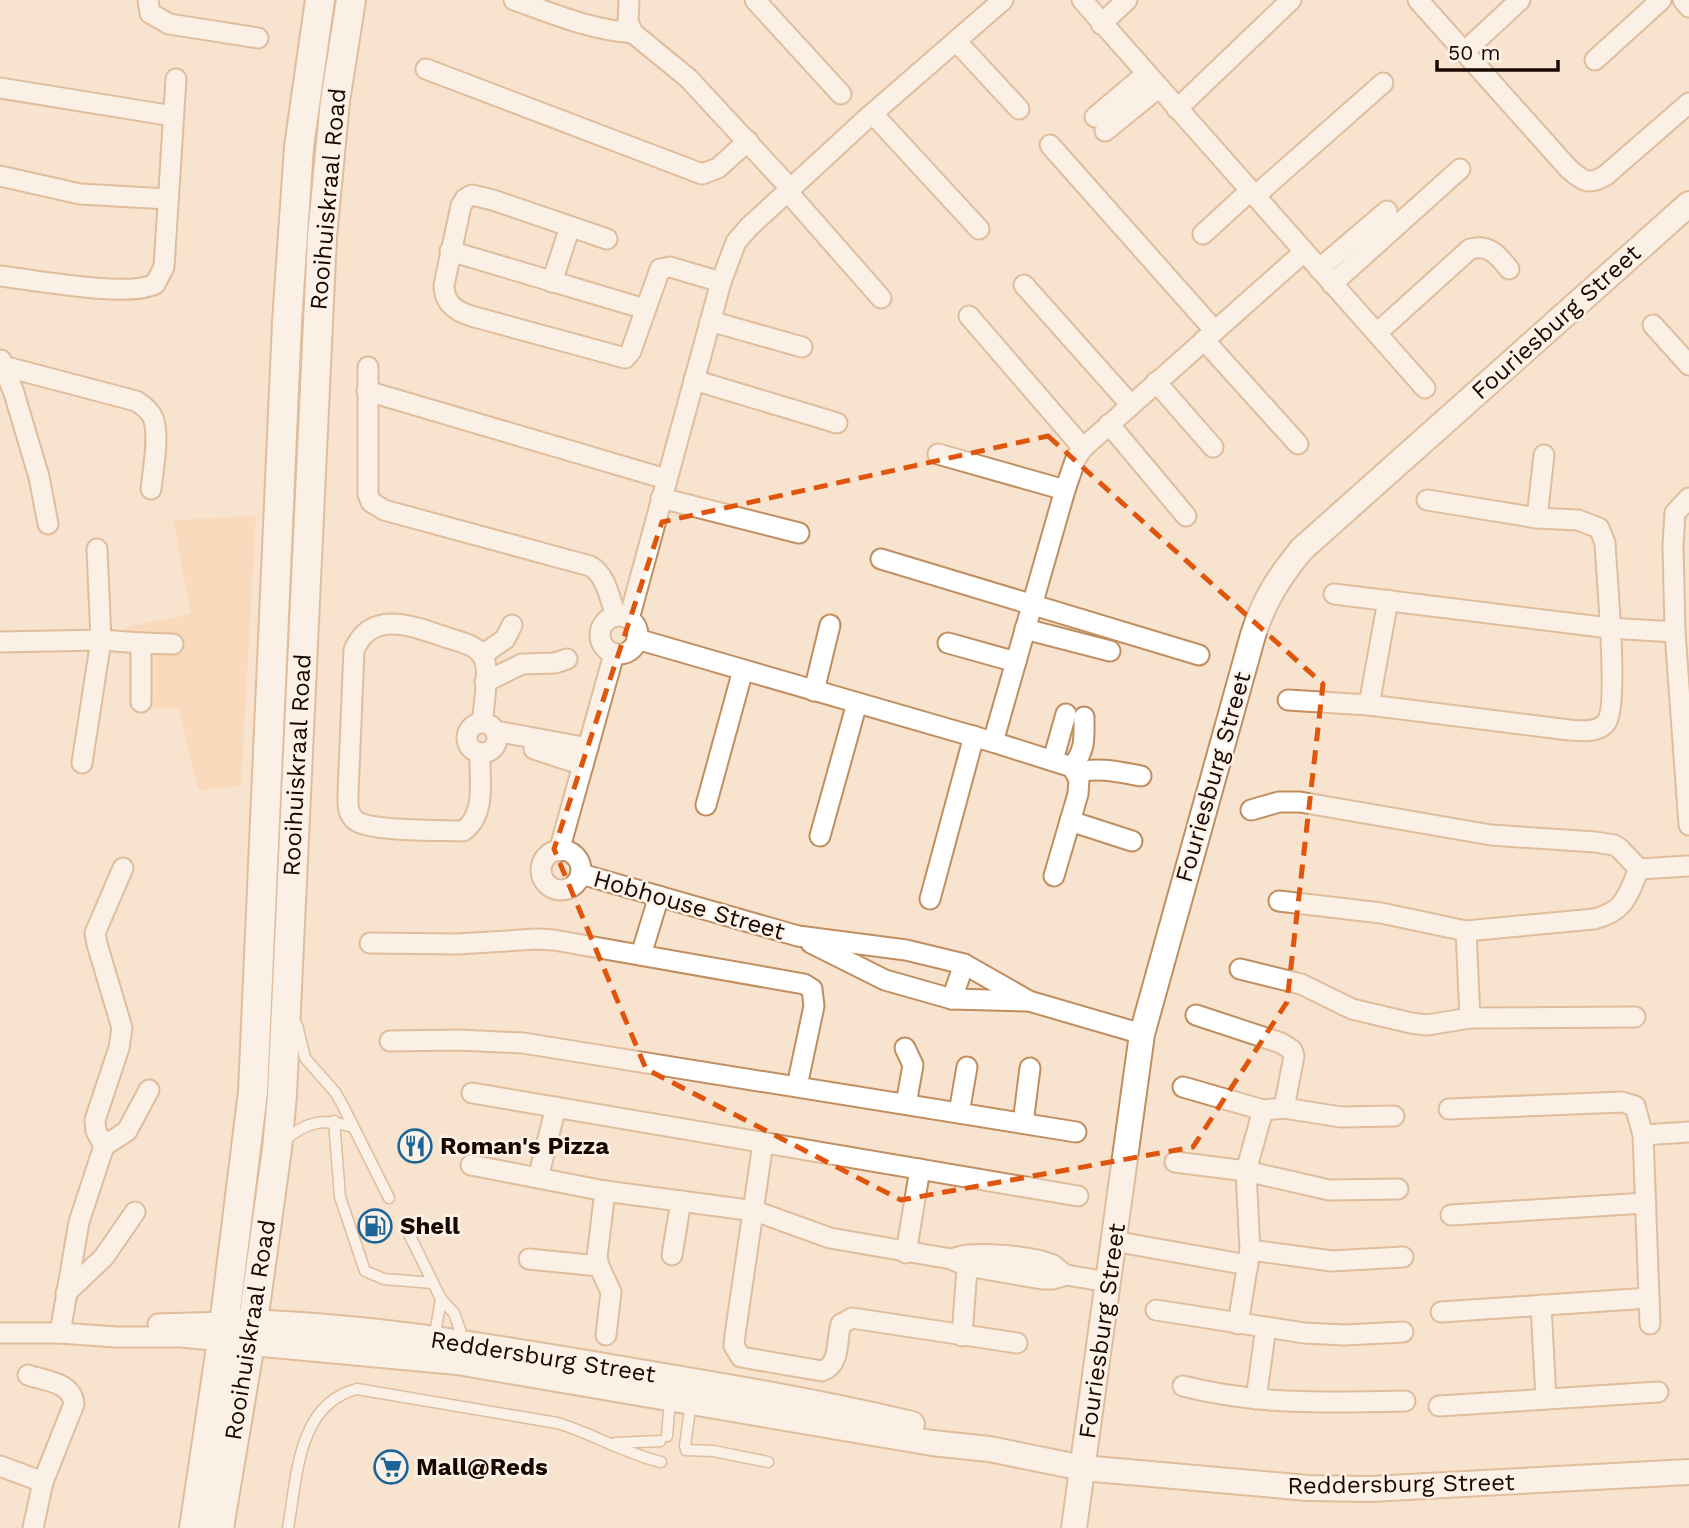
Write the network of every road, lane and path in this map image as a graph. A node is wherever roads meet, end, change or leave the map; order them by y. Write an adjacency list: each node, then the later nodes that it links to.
1 (148, 0): 18 (street)
2 (320, 0): 215 (main road, Rooihuiskraal Road)
3 (351, 0): 150 (main road, Rooihuiskraal Road)
4 (514, 0): 17 (street)
5 (629, 0): 17 (street)
6 (755, 0): 27 (street)
7 (1003, 0): 19 (street)
8 (1082, 0): 16 (street)
9 (1127, 0): 16 (street)
10 (1291, 0): 29 (street)
11 (1419, 0): 20 (street)
12 (1520, 0): 20 (street)
13 (1661, 0): 21 (street)
14 (1683, 0): 15 (street)
15 (1689, 6)
16 (1101, 24): 24 (street)
17 (634, 33): 34 (street)
18 (258, 38)
19 (957, 41): 30 (street); 31 (street)
20 (1464, 52): 28 (street)
21 (1595, 60)
22 (426, 69): 34 (street)
23 (176, 79): 32 (street)
24 (1152, 81): 29 (street); 33 (street)
25 (1383, 83): 39 (street)
26 (0, 88): 32 (street)
27 (841, 94)
28 (1689, 103)
29 (1177, 109): 39 (street)
30 (1019, 110)
31 (873, 114): 38 (street); 44 (street)
32 (173, 116): 40 (street)
33 (1100, 124)
34 (748, 141): 38 (street)
35 (1050, 145): 61 (street)
36 (1460, 169): 51 (street)
37 (0, 176): 40 (street)
38 (788, 189): 53 (street); 55 (street)
39 (1252, 193): 45 (street); 48 (street)
40 (168, 199): 50 (street)
41 (1689, 204): 156 (street, Fouriesburg Street)
42 (1387, 211): 51 (street)
43 (570, 227): 46 (street); 47 (street); 52 (street)
44 (979, 229)
45 (1203, 234)
46 (607, 239)
47 (450, 251): 52 (street); 56 (street)
48 (1304, 252): 51 (street); 61 (street)
49 (1509, 269): 60 (street)
50 (0, 276)
51 (1326, 277): 60 (street)
52 (552, 282): 56 (street)
53 (721, 282): 56 (street); 58 (street)
54 (1024, 285): 70 (street)
55 (881, 298)
56 (645, 309)
57 (969, 317): 75 (street)
58 (710, 321): 62 (street); 66 (street)
59 (1653, 325): 64 (street)
60 (1377, 333): 68 (street)
61 (1209, 335): 67 (street); 73 (street)
62 (802, 347)
63 (2, 361): 79 (street); 86 (street)
64 (1689, 365)
65 (368, 367): 69 (street)
66 (694, 380): 71 (street); 78 (street)
67 (1156, 382): 70 (street); 74 (street)
68 (1425, 388)
69 (368, 391): 78 (street); 93 (street)
70 (1130, 404): 72 (street)
71 (837, 423)
72 (1109, 424): 75 (street); 84 (street)
73 (1298, 444)
74 (1213, 447)
75 (1083, 448): 80 (street)
76 (938, 454): 80 (street)
77 (1544, 455): 85 (street)
78 (666, 479): 81 (street)
79 (151, 489)
80 (1065, 490): 94 (street)
81 (661, 498): 87 (street); 93 (street)
82 (1689, 498): 92 (street)
83 (1427, 500): 85 (street)
84 (1186, 516)
85 (1537, 518): 97 (street)
86 (48, 524)
87 (799, 533)
88 (97, 549): 100 (street)
89 (881, 559): 94 (street)
90 (1334, 594): 91 (street)
91 (1388, 600): 97 (street); 119 (street)
92 (1682, 610): 98 (street)
93 (622, 617): 99 (street); 106 (street)
94 (1028, 617): 105 (street); 107 (street); 109 (street); 111 (street)
95 (512, 625): 108 (street)
96 (830, 625): 115 (street)
97 (1609, 628): 98 (street); 119 (street)
98 (1675, 632): 114 (street)
99 (637, 639): 106 (street); 112 (street)
100 (101, 640): 101 (street); 102 (street); 124 (street)
101 (0, 642)
102 (141, 643): 104 (street); 117 (street)
103 (948, 643): 111 (street)
104 (173, 644)
105 (1110, 652)
106 (614, 654): 123 (street, Hobhouse Street)
107 (1159, 654)
108 (482, 655): 113 (street); 121 (street)
109 (1199, 655)
110 (567, 659): 113 (street)
111 (1016, 662): 122 (street)
112 (743, 670): 115 (street); 127 (street)
113 (485, 682): 121 (street)
114 (1684, 682): 130 (street)
115 (814, 691): 118 (street)
116 (1288, 700): 119 (street)
117 (141, 702)
118 (857, 703): 122 (street); 131 (street)
119 (1369, 705)
120 (1075, 715): 125 (street)
121 (489, 737): 123 (street)
122 (976, 737): 125 (street); 134 (street); 142 (street)
123 (586, 757): 133 (street, Hobhouse Street)
124 (82, 763)
125 (1067, 766): 126 (street); 129 (street)
126 (1141, 776)
127 (706, 805)
128 (1251, 810): 137 (street)
129 (1070, 821): 132 (street); 140 (street)
130 (1689, 825)
131 (820, 836)
132 (1132, 841)
133 (559, 850): 138 (street, Hobhouse Street); 138 (street, Hobhouse Street)
134 (928, 861)
135 (1689, 865): 137 (street); 139 (street)
136 (123, 868): 179 (street)
137 (1639, 869): 144 (street)
138 (581, 874): 141 (street, Hobhouse Street)
139 (1689, 874)
140 (1054, 876)
141 (659, 897): 145 (street, Hobhouse Street); 147 (street)
142 (930, 899)
143 (1279, 901): 144 (street)
144 (1466, 931): 155 (street)
145 (798, 936): 148 (street, Hobhouse Street); 151 (street, Hobhouse Street)
146 (370, 943): 147 (street)
147 (641, 956): 161 (street)
148 (964, 964): 151 (street); 152 (street, Hobhouse Street)
149 (1240, 969): 155 (street)
150 (288, 974): 174 (lane); 180 (main road, Rooihuiskraal Road)
151 (952, 999): 152 (street, Hobhouse Street)
152 (1029, 1001): 156 (street, Hobhouse Street)
153 (1196, 1015): 167 (street)
154 (1635, 1017): 155 (street)
155 (1470, 1018)
156 (1142, 1034): 196 (street, Fouriesburg Street)
157 (390, 1041): 161 (street)
158 (905, 1048): 165 (street)
159 (967, 1067): 170 (street)
160 (1030, 1068): 173 (street)
161 (797, 1086): 165 (street)
162 (1182, 1087): 169 (street)
163 (149, 1090): 179 (street)
164 (472, 1093): 166 (street)
165 (906, 1104): 170 (street)
166 (555, 1107): 178 (street); 185 (street)
167 (1284, 1108): 169 (street); 171 (street)
168 (1449, 1109): 177 (street)
169 (1263, 1110): 184 (street)
170 (959, 1113): 173 (street)
171 (1394, 1116)
172 (334, 1121): 174 (lane); 180 (lane); 205 (lane)
173 (1023, 1123): 175 (street)
174 (353, 1127): 189 (lane)
175 (1076, 1132)
176 (1689, 1132): 177 (street)
177 (1643, 1135): 191 (street)
178 (763, 1143): 183 (street); 192 (street)
179 (104, 1146): 206 (street)
180 (277, 1149): 215 (main road, Rooihuiskraal Road)
181 (1175, 1162): 184 (street)
182 (471, 1165): 185 (street)
183 (919, 1169): 188 (street); 197 (street)
184 (1246, 1171): 186 (street); 200 (street)
185 (538, 1178): 187 (street)
186 (1398, 1189)
187 (605, 1191): 190 (street); 203 (street)
188 (1078, 1196)
189 (389, 1198)
190 (681, 1201): 192 (street); 198 (street)
191 (1646, 1203): 194 (street); 207 (street)
192 (755, 1211): 197 (street); 220 (street)
193 (135, 1212): 206 (street)
194 (1451, 1215)
195 (407, 1230): 205 (lane)
196 (1113, 1241): 200 (street); 204 (street, Fouriesburg Street)
197 (906, 1252): 202 (street)
198 (672, 1255)
199 (1403, 1257): 200 (street)
200 (1249, 1258): 212 (street)
201 (529, 1259): 203 (street)
202 (962, 1259): 204 (street); 220 (street)
203 (599, 1266): 219 (street)
204 (1108, 1282): 235 (street, Fouriesburg Street)
205 (433, 1283): 208 (lane)
206 (66, 1293): 218 (street)
207 (1649, 1298): 209 (street); 213 (street)
208 (442, 1299): 222 (lane); 222 (lane)
209 (1541, 1305): 211 (street); 228 (street)
210 (1156, 1310): 212 (street)
211 (1441, 1312)
212 (1238, 1324): 214 (street)
213 (1650, 1325)
214 (1266, 1327): 216 (street); 227 (street)
215 (237, 1332): 218 (street, Reddersburg Street); 222 (street, Reddersburg Street); 239 (main road, Rooihuiskraal Road); 240 (main road, Rooihuiskraal Road)
216 (1403, 1332)
217 (0, 1333): 218 (street, Reddersburg Street)
218 (60, 1333)
219 (606, 1335)
220 (962, 1336): 221 (street)
221 (1017, 1343)
222 (448, 1346): 225 (street, Reddersburg Street); 225 (street, Reddersburg Street)
223 (28, 1375): 237 (street)
224 (1183, 1386): 227 (street)
225 (682, 1389): 231 (lane); 233 (lane); 235 (street, Reddersburg Street)
226 (1658, 1392): 228 (street)
227 (1256, 1399): 229 (street)
228 (1546, 1399): 230 (street)
229 (1405, 1402)
230 (1439, 1406)
231 (611, 1443): 232 (lane); 241 (lane)
232 (661, 1462)
233 (768, 1462)
234 (0, 1466): 237 (street)
235 (1083, 1468): 236 (street, Reddersburg Street); 242 (street, Fouriesburg Street)
236 (1689, 1472)
237 (43, 1482): 238 (street)
238 (33, 1528)
239 (194, 1528)
240 (219, 1528)
241 (288, 1528)
242 (1074, 1528)

